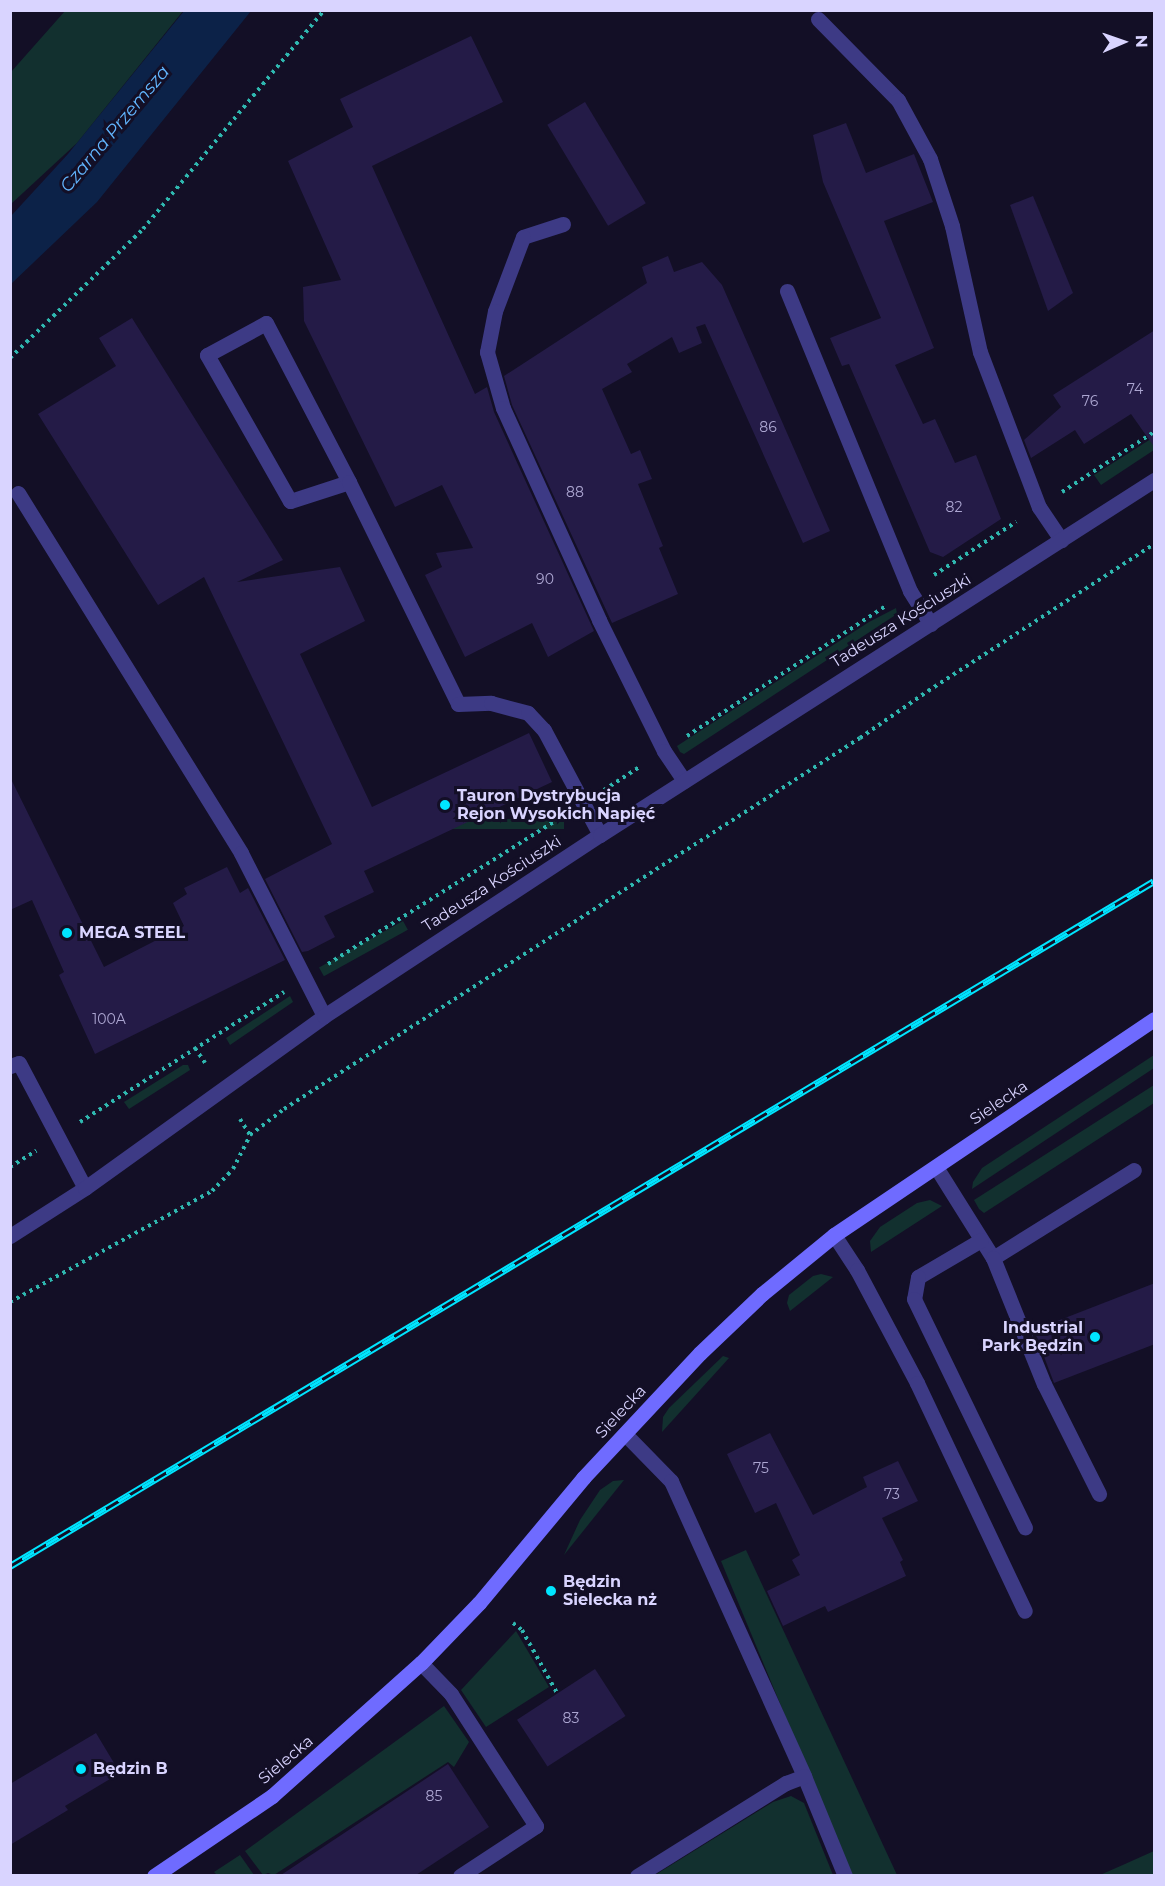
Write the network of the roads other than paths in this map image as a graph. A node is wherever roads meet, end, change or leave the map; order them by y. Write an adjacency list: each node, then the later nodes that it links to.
1 (818, 18): 7 (street)
2 (563, 224): 9 (street)
3 (788, 291): 8 (street)
4 (1155, 480): 7 (street, Tadeusza Kościuszki)
5 (349, 482): 5 (street); 10 (street)
6 (18, 493): 11 (street)
7 (1061, 540): 8 (street, Tadeusza Kościuszki)
8 (931, 624): 9 (street, Tadeusza Kościuszki)
9 (684, 781): 10 (street, Tadeusza Kościuszki)
10 (600, 835): 11 (street, Tadeusza Kościuszki)
11 (324, 1016): 16 (street, Tadeusza Kościuszki)
12 (1155, 1019): 14 (street, Sielecka)
13 (10, 1066): 16 (street)
14 (936, 1167): 17 (street, Sielecka); 19 (street)
15 (1134, 1170): 20 (street)
16 (85, 1188): 18 (street, Tadeusza Kościuszki)
17 (834, 1235): 21 (street, Sielecka); 24 (street)
18 (10, 1236)
19 (981, 1239): 20 (street); 23 (street)
20 (993, 1258): 22 (street)
21 (625, 1434): 25 (street, Sielecka); 26 (street)
22 (1099, 1494)
23 (1025, 1528)
24 (1025, 1611)
25 (421, 1663): 27 (street, Sielecka); 28 (street)
26 (804, 1776): 29 (street); 30 (street)
27 (154, 1875)
28 (460, 1875)
29 (637, 1875)
30 (845, 1875)

